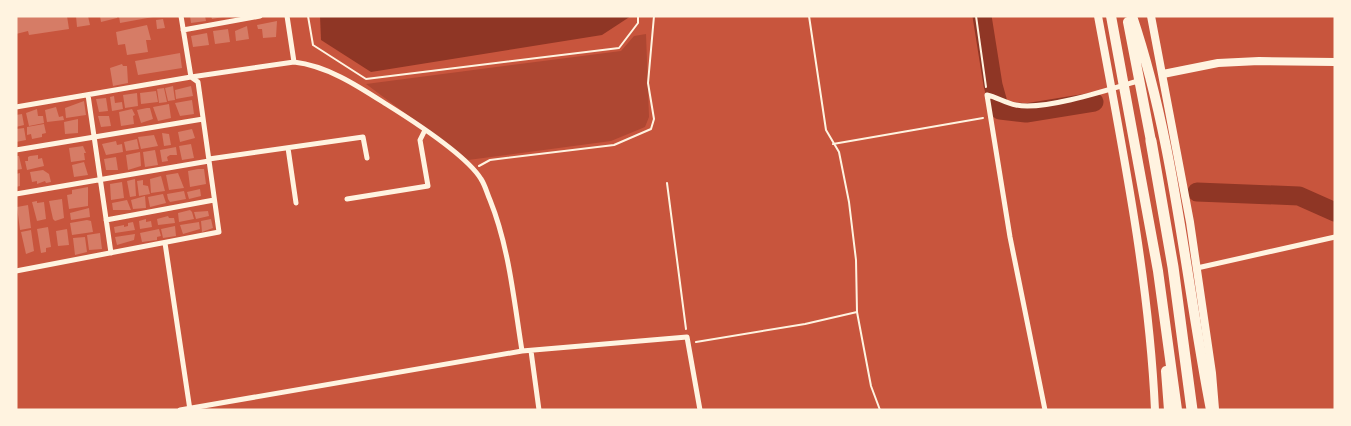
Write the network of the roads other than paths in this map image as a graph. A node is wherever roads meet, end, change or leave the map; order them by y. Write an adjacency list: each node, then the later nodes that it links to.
1 (181, 16): 9 (street)
2 (260, 16): 9 (street)
3 (287, 16): 10 (street)
4 (1098, 16): 14 (street)
5 (1111, 16): 30 (highway)
6 (1127, 16): 20 (highway)
7 (1132, 16): 48 (highway)
8 (1151, 16): 12 (street)
9 (183, 30): 13 (street)
10 (294, 62): 13 (street); 18 (street)
11 (1335, 62): 12 (street)
12 (1163, 74): 14 (street); 35 (street)
13 (191, 77): 15 (street); 17 (street)
14 (1112, 89): 43 (street); 44 (street)
15 (88, 95): 16 (street); 19 (street)
16 (16, 107)
17 (204, 119): 19 (street); 24 (street)
18 (425, 130): 27 (street); 38 (street)
19 (94, 137): 22 (street); 25 (street)
20 (1151, 141): 47 (highway)
21 (288, 148): 23 (street); 24 (street); 29 (street)
22 (16, 150)
23 (367, 158)
24 (209, 160): 25 (street); 28 (street)
25 (101, 180): 26 (street); 31 (street)
26 (16, 194)
27 (347, 199)
28 (214, 200): 31 (street); 33 (street)
29 (296, 203)
30 (1148, 211): 45 (highway); 46 (highway)
31 (106, 220): 34 (street)
32 (1335, 236): 35 (street)
33 (165, 243): 34 (street); 39 (street)
34 (111, 253): 36 (street)
35 (1197, 268): 48 (street)
36 (16, 270)
37 (531, 351): 38 (street); 41 (street); 42 (street)
38 (522, 352): 39 (street)
39 (190, 409): 40 (street)
40 (180, 410)
41 (539, 410)
42 (700, 410)
43 (1044, 410)
44 (1155, 410)
45 (1169, 410)
46 (1176, 410)
47 (1192, 410)
48 (1213, 410)

